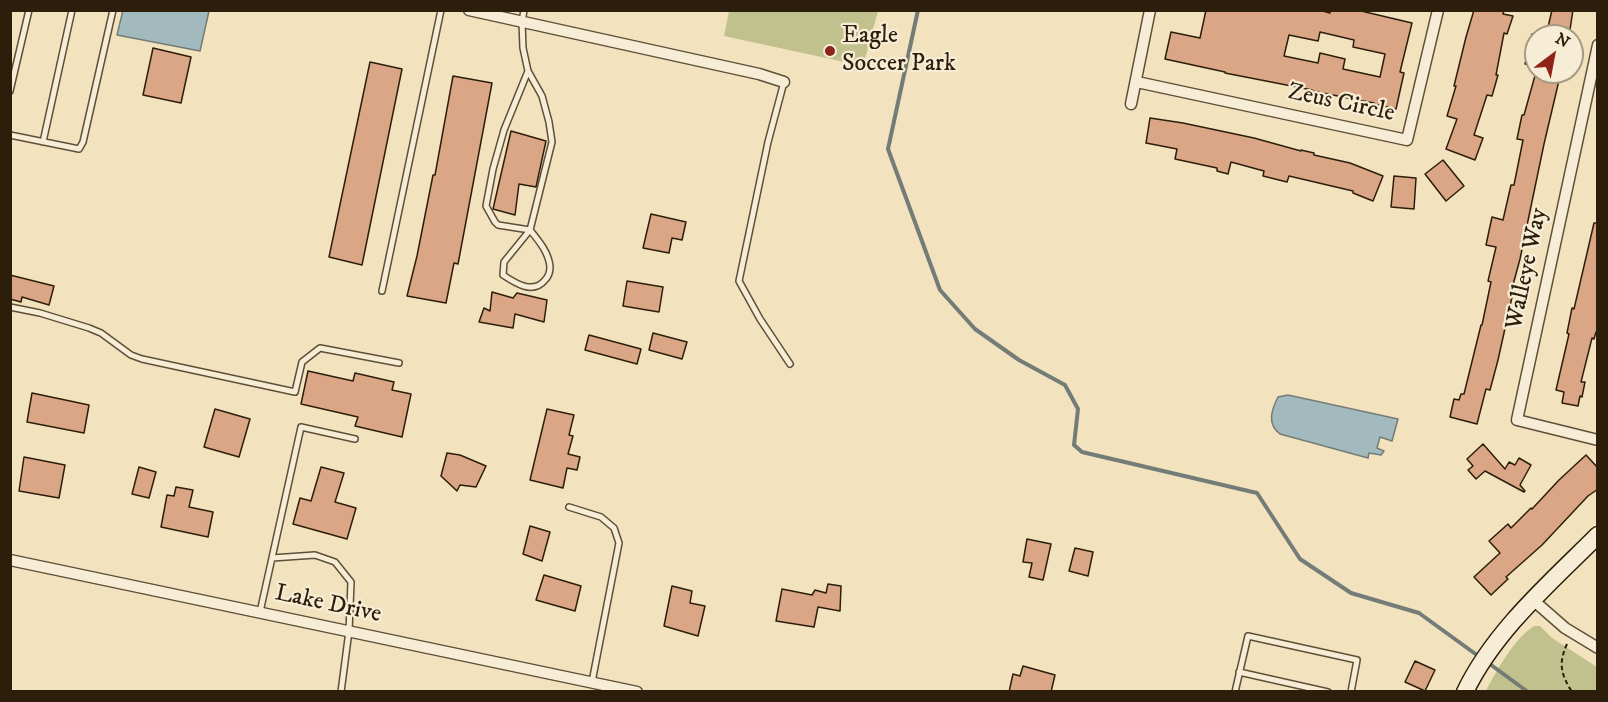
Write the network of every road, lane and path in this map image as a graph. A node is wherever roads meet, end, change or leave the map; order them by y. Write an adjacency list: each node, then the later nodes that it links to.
1 (30, 10): 14 (lane)
2 (72, 10): 17 (lane)
3 (113, 10): 17 (lane)
4 (441, 10): 19 (lane)
5 (469, 10): 8 (street)
6 (1150, 10): 13 (street)
7 (1438, 10): 13 (street, Zeus Circle)
8 (500, 14): 9 (street)
9 (523, 16): 11 (lane); 12 (street)
10 (1598, 45): 24 (street, Walleye Way)
11 (528, 71): 18 (lane); 18 (lane)
12 (784, 82): 22 (lane)
13 (1137, 82): 15 (street)
14 (10, 91)
15 (1131, 104)
16 (10, 135): 17 (lane)
17 (43, 142)
18 (530, 230): 18 (lane)
19 (382, 291)
20 (10, 307): 21 (lane)
21 (399, 363)
22 (790, 364)
23 (355, 439): 27 (lane)
24 (1598, 440)
25 (569, 507): 35 (lane)
26 (1598, 535): 29 (street)
27 (272, 558): 30 (lane); 31 (lane)
28 (10, 560): 30 (street, Lake Drive)
29 (1533, 600): 33 (street); 36 (street)
30 (260, 612): 31 (street, Lake Drive)
31 (349, 631): 35 (street, Lake Drive); 37 (lane)
32 (1567, 644): 42 (path)
33 (1598, 648)
34 (1239, 672): 39 (lane); 40 (lane); 41 (lane)
35 (592, 682): 38 (street, Lake Drive)
36 (1466, 691)
37 (341, 692)
38 (637, 692)
39 (1235, 692)
40 (1328, 692)
41 (1351, 692)
42 (1572, 692)

